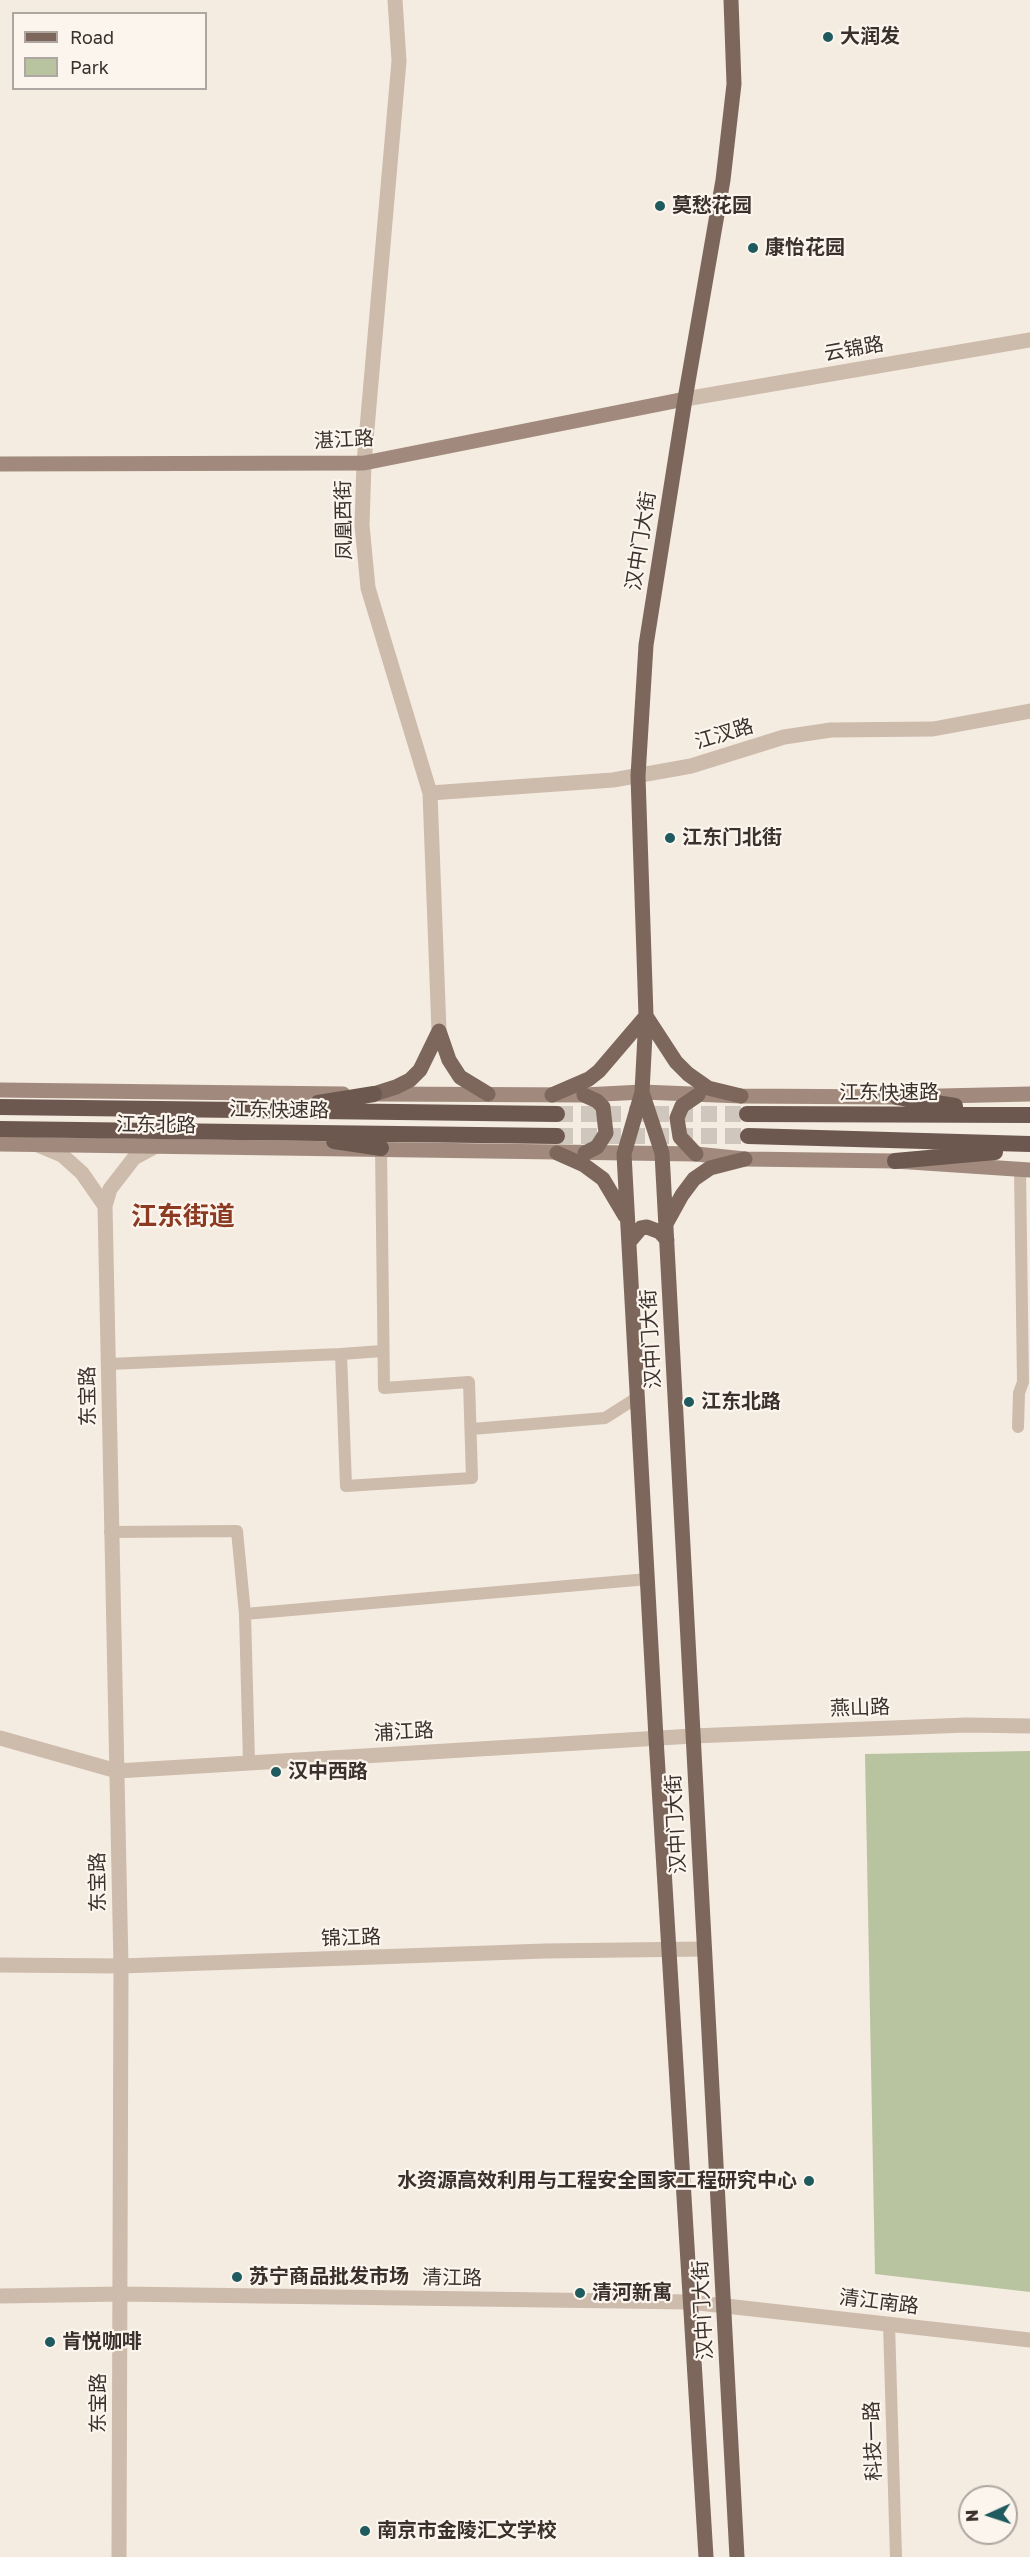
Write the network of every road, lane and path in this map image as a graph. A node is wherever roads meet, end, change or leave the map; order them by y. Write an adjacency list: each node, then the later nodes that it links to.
1 (394, 0): 5 (street, 凤凰西街)
2 (732, 0): 4 (main road, 汉中门大街)
3 (1030, 340): 4 (street, 云锦路)
4 (685, 399): 5 (main road, 湛江路); 8 (main road, 汉中门大街)
5 (364, 463): 6 (main road, 湛江路); 9 (street, 凤凰西街)
6 (0, 464)
7 (1030, 711): 8 (street, 江汊路)
8 (638, 776): 9 (street, 江汊路); 10 (main road, 汉中门大街)
9 (430, 794): 11 (street, 凤凰西街)
10 (645, 1016): 12 (main road, 汉中门大街); 17 (main road); 20 (main road)
11 (439, 1031): 14 (main road); 15 (main road)
12 (642, 1092): 18 (main road, 江东北路); 19 (main road, 江东北路); 37 (main road, 汉中门大街); 38 (main road, 汉中门大街)
13 (0, 1094): 14 (main road, 江东北路); 22 (highway, 江东快速路)
14 (374, 1094): 15 (main road, 江东北路); 22 (highway)
15 (488, 1094): 17 (main road, 江东北路)
16 (1030, 1094): 21 (main road, 江东北路)
17 (552, 1095): 18 (main road, 江东北路)
18 (584, 1095): 36 (main road)
19 (699, 1095): 20 (main road, 江东北路); 39 (main road)
20 (741, 1096): 21 (main road, 江东北路)
21 (897, 1097): 25 (highway)
22 (269, 1110): 23 (highway, 江东快速路)
23 (557, 1114)
24 (747, 1114): 25 (highway, 江东快速路)
25 (1012, 1115): 26 (highway, 江东快速路)
26 (1030, 1115)
27 (0, 1129): 28 (highway, 江东快速路)
28 (268, 1131): 32 (highway, 江东快速路); 35 (highway)
29 (748, 1136): 34 (highway)
30 (0, 1144): 31 (main road, 江东北路)
31 (37, 1144): 33 (main road, 江东北路); 43 (street)
32 (557, 1144): 35 (main road, 江东北路); 36 (main road, 江东北路); 44 (main road)
33 (156, 1146): 35 (main road, 江东北路); 43 (street)
34 (1030, 1146): 41 (highway)
35 (381, 1148): 48 (street)
36 (585, 1153): 38 (main road, 江东北路)
37 (662, 1153): 38 (main road, 江东北路); 39 (main road, 江东北路); 45 (main road, 汉中门大街)
38 (624, 1154): 44 (main road, 汉中门大街)
39 (696, 1154): 40 (main road, 江东北路)
40 (745, 1159): 41 (main road, 江东北路); 45 (main road)
41 (895, 1161): 42 (main road, 江东北路)
42 (1025, 1170): 52 (street)
43 (105, 1206): 50 (street, 东宝路)
44 (628, 1224): 47 (main road, 汉中门大街)
45 (666, 1224): 46 (main road, 汉中门大街)
46 (667, 1240): 47 (main road); 58 (main road, 汉中门大街)
47 (630, 1241): 51 (main road, 汉中门大街)
48 (382, 1351): 49 (street); 53 (street)
49 (341, 1354): 50 (street); 53 (street)
50 (108, 1364): 54 (street, 东宝路)
51 (638, 1397): 53 (street); 55 (main road, 汉中门大街)
52 (1018, 1427)
53 (472, 1429)
54 (110, 1532): 56 (street); 62 (street, 东宝路)
55 (648, 1579): 56 (street); 60 (main road, 汉中门大街)
56 (245, 1614): 61 (street)
57 (1030, 1726): 58 (street, 燕山路)
58 (693, 1736): 60 (street, 浦江路); 63 (main road, 汉中门大街)
59 (0, 1738): 62 (street, 浦江路)
60 (656, 1738): 61 (street, 浦江路); 64 (main road, 汉中门大街)
61 (249, 1762): 62 (street, 浦江路)
62 (117, 1771): 66 (street, 东宝路)
63 (704, 1949): 64 (street, 锦江路); 70 (main road, 汉中门大街)
64 (669, 1950): 66 (street, 锦江路); 69 (main road, 汉中门大街)
65 (0, 1965): 66 (street, 锦江路)
66 (121, 1966): 67 (street, 东宝路)
67 (121, 2294): 68 (street, 清江路); 69 (street, 清江路); 73 (street, 东宝路)
68 (0, 2296)
69 (690, 2302): 70 (street, 清江路); 74 (main road, 汉中门大街)
70 (724, 2305): 71 (street, 清江南路); 75 (main road, 汉中门大街)
71 (889, 2324): 72 (street, 清江南路); 76 (street, 科技一路)
72 (1030, 2340)
73 (118, 2557)
74 (706, 2557)
75 (737, 2557)
76 (896, 2557)

